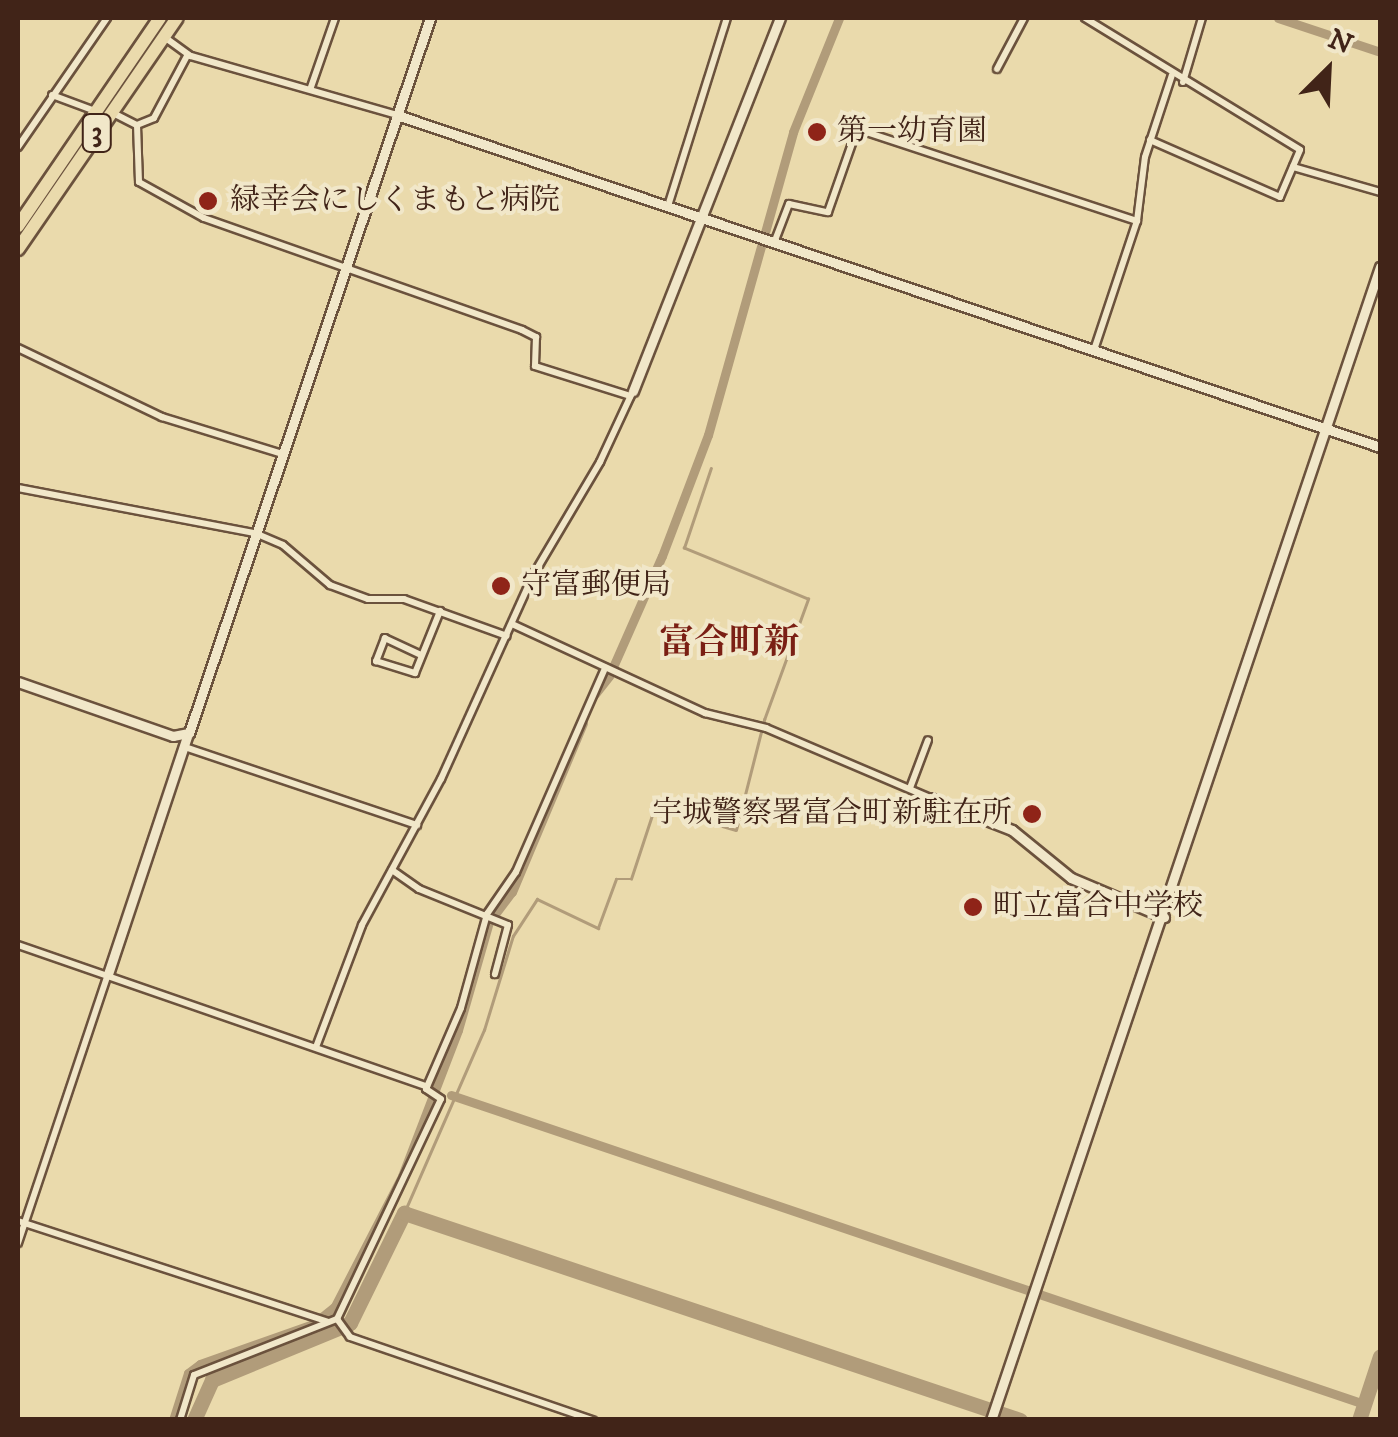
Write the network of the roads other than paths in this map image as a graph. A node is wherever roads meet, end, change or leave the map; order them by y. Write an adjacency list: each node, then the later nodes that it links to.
1 (107, 18): 17 (street)
2 (160, 18): 18 (highway, 3)
3 (176, 18): 11 (highway, 3)
4 (334, 18): 16 (street)
5 (430, 18): 20 (street)
6 (726, 18): 26 (street)
7 (780, 18): 27 (street)
8 (1024, 18): 13 (street)
9 (1085, 18): 14 (street)
10 (1202, 18): 15 (street)
11 (164, 36): 12 (street); 19 (highway, 3)
12 (188, 54): 16 (street); 21 (street)
13 (997, 69)
14 (1172, 75): 15 (street); 22 (street)
15 (1182, 82): 24 (street)
16 (310, 87): 20 (street)
17 (52, 95): 18 (street); 23 (street)
18 (95, 111): 19 (street); 29 (highway, 3)
19 (110, 113): 21 (street); 31 (highway, 3)
20 (398, 114): 26 (street); 33 (street)
21 (137, 126): 33 (street)
22 (1150, 140): 24 (street); 28 (street)
23 (18, 147)
24 (1294, 166): 25 (street)
25 (1380, 192)
26 (668, 206): 27 (street)
27 (702, 218): 30 (street); 36 (street)
28 (1137, 220): 30 (street); 35 (street)
29 (18, 226)
30 (773, 242): 35 (street)
31 (18, 250)
32 (1380, 267): 37 (street)
33 (345, 268): 36 (street); 38 (street)
34 (18, 348): 38 (street)
35 (1094, 350): 37 (street)
36 (631, 394): 43 (street)
37 (1326, 429): 39 (street); 55 (street)
38 (285, 447): 41 (street)
39 (1380, 447)
40 (18, 488): 41 (street)
41 (256, 533): 42 (street); 49 (street)
42 (440, 612): 44 (street); 45 (street)
43 (512, 624): 44 (street); 46 (street)
44 (507, 636): 52 (street)
45 (421, 655): 45 (street)
46 (610, 671): 50 (street); 54 (street)
47 (18, 682): 49 (street)
48 (928, 740): 50 (street)
49 (186, 742): 52 (street); 57 (street)
50 (910, 788): 51 (street)
51 (930, 798): 55 (street)
52 (417, 825): 53 (street)
53 (392, 870): 54 (street); 59 (street)
54 (491, 916): 58 (street); 60 (street)
55 (1164, 917): 66 (street)
56 (18, 945): 57 (street)
57 (108, 974): 59 (street); 61 (street)
58 (496, 974)
59 (316, 1047): 60 (street)
60 (431, 1092): 63 (street)
61 (21, 1222): 62 (street); 63 (street)
62 (18, 1244)
63 (333, 1322): 64 (street); 65 (street)
64 (180, 1420)
65 (593, 1420)
66 (991, 1420)

